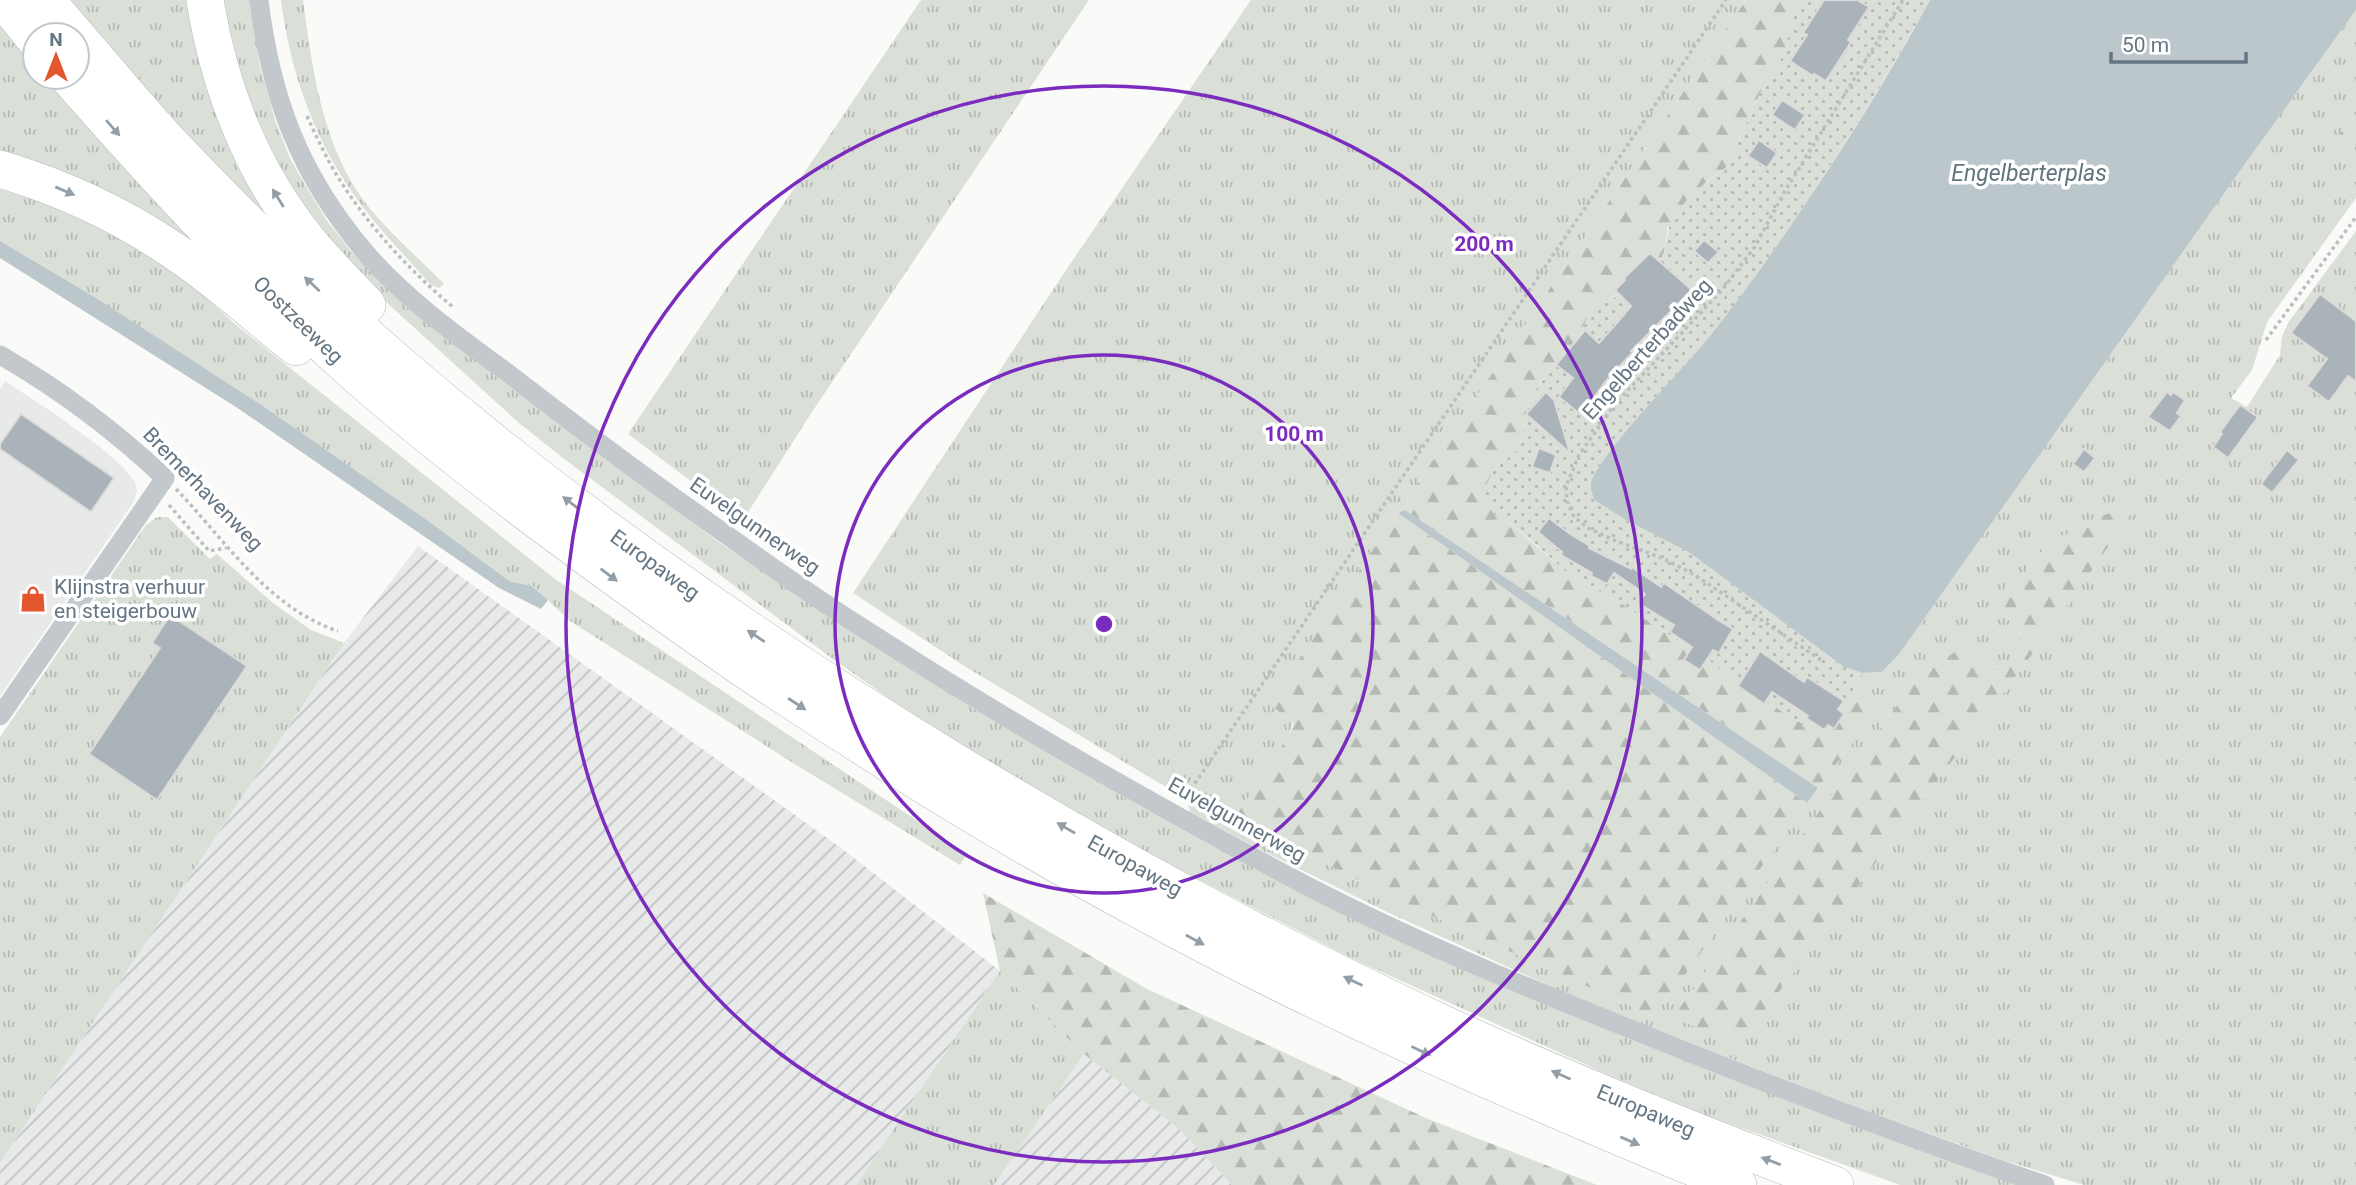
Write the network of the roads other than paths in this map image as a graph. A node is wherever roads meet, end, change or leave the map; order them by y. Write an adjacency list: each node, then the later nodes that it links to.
1 (3, 0): 4 (highway, Oostzeeweg)
2 (205, 0): 9 (highway, one-way to 2)
3 (259, 0): 14 (street, Euvelgunnerweg)
4 (43, 21)
5 (91, 64): 9 (highway, Oostzeeweg, one-way to 5)
6 (80, 91): 10 (highway, Oostzeeweg, one-way to 10)
7 (0, 169): 10 (highway, one-way to 10)
8 (0, 355): 11 (street, Bremerhavenweg)
9 (493, 442): 13 (highway, Europaweg, one-way to 9)
10 (555, 533): 12 (highway, Europaweg, one-way to 12)
11 (0, 716)
12 (1738, 1185)
13 (1835, 1185)
14 (2045, 1185)

